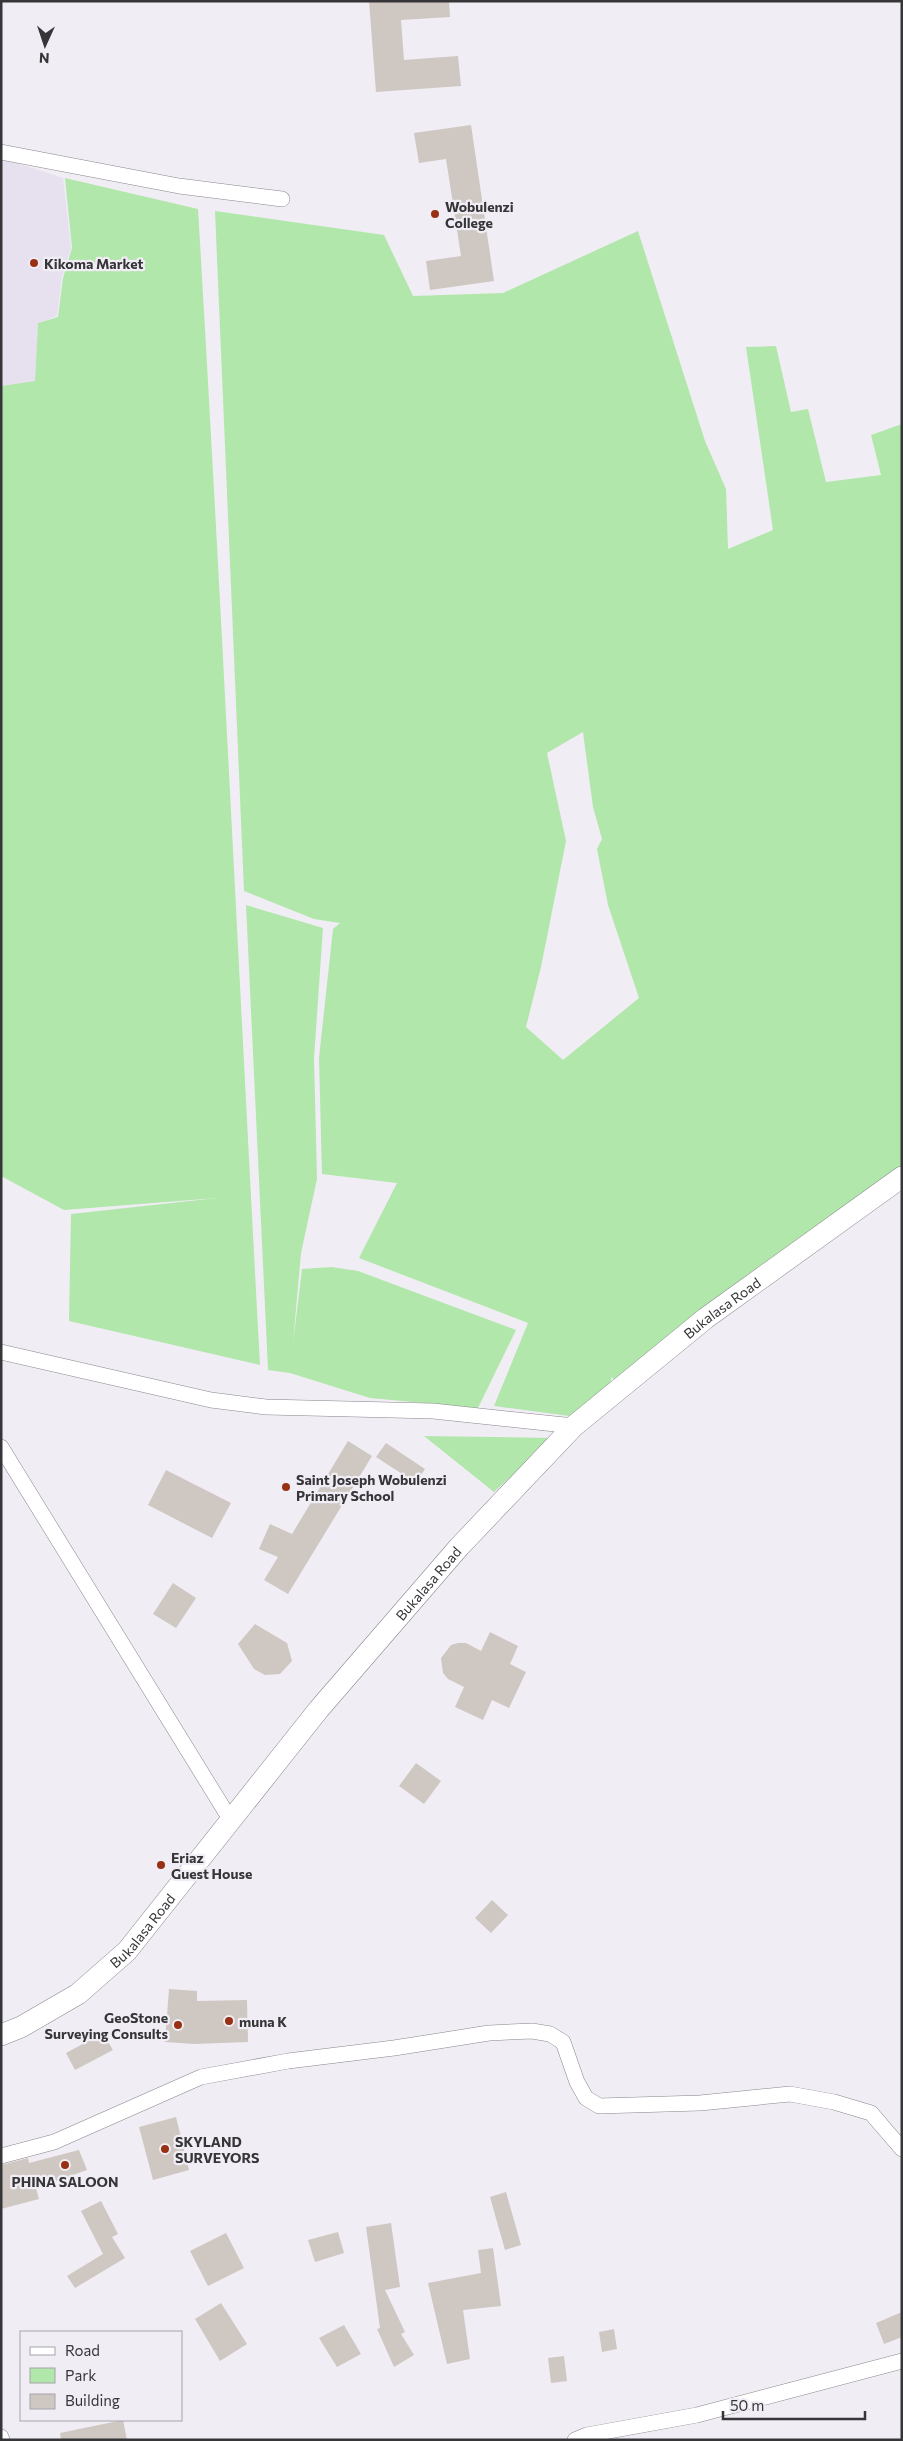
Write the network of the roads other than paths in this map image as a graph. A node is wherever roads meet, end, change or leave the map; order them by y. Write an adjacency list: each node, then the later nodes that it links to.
1 (1, 152): 2 (street)
2 (282, 199)
3 (902, 1178): 5 (street, Bukalasa Road)
4 (1, 1352): 5 (street)
5 (574, 1426): 7 (street, Bukalasa Road)
6 (1, 1448): 7 (street)
7 (230, 1819): 8 (street, Bukalasa Road)
8 (1, 2034)
9 (902, 2149): 10 (street)
10 (1, 2156)
11 (902, 2361): 12 (street)
12 (575, 2440)

